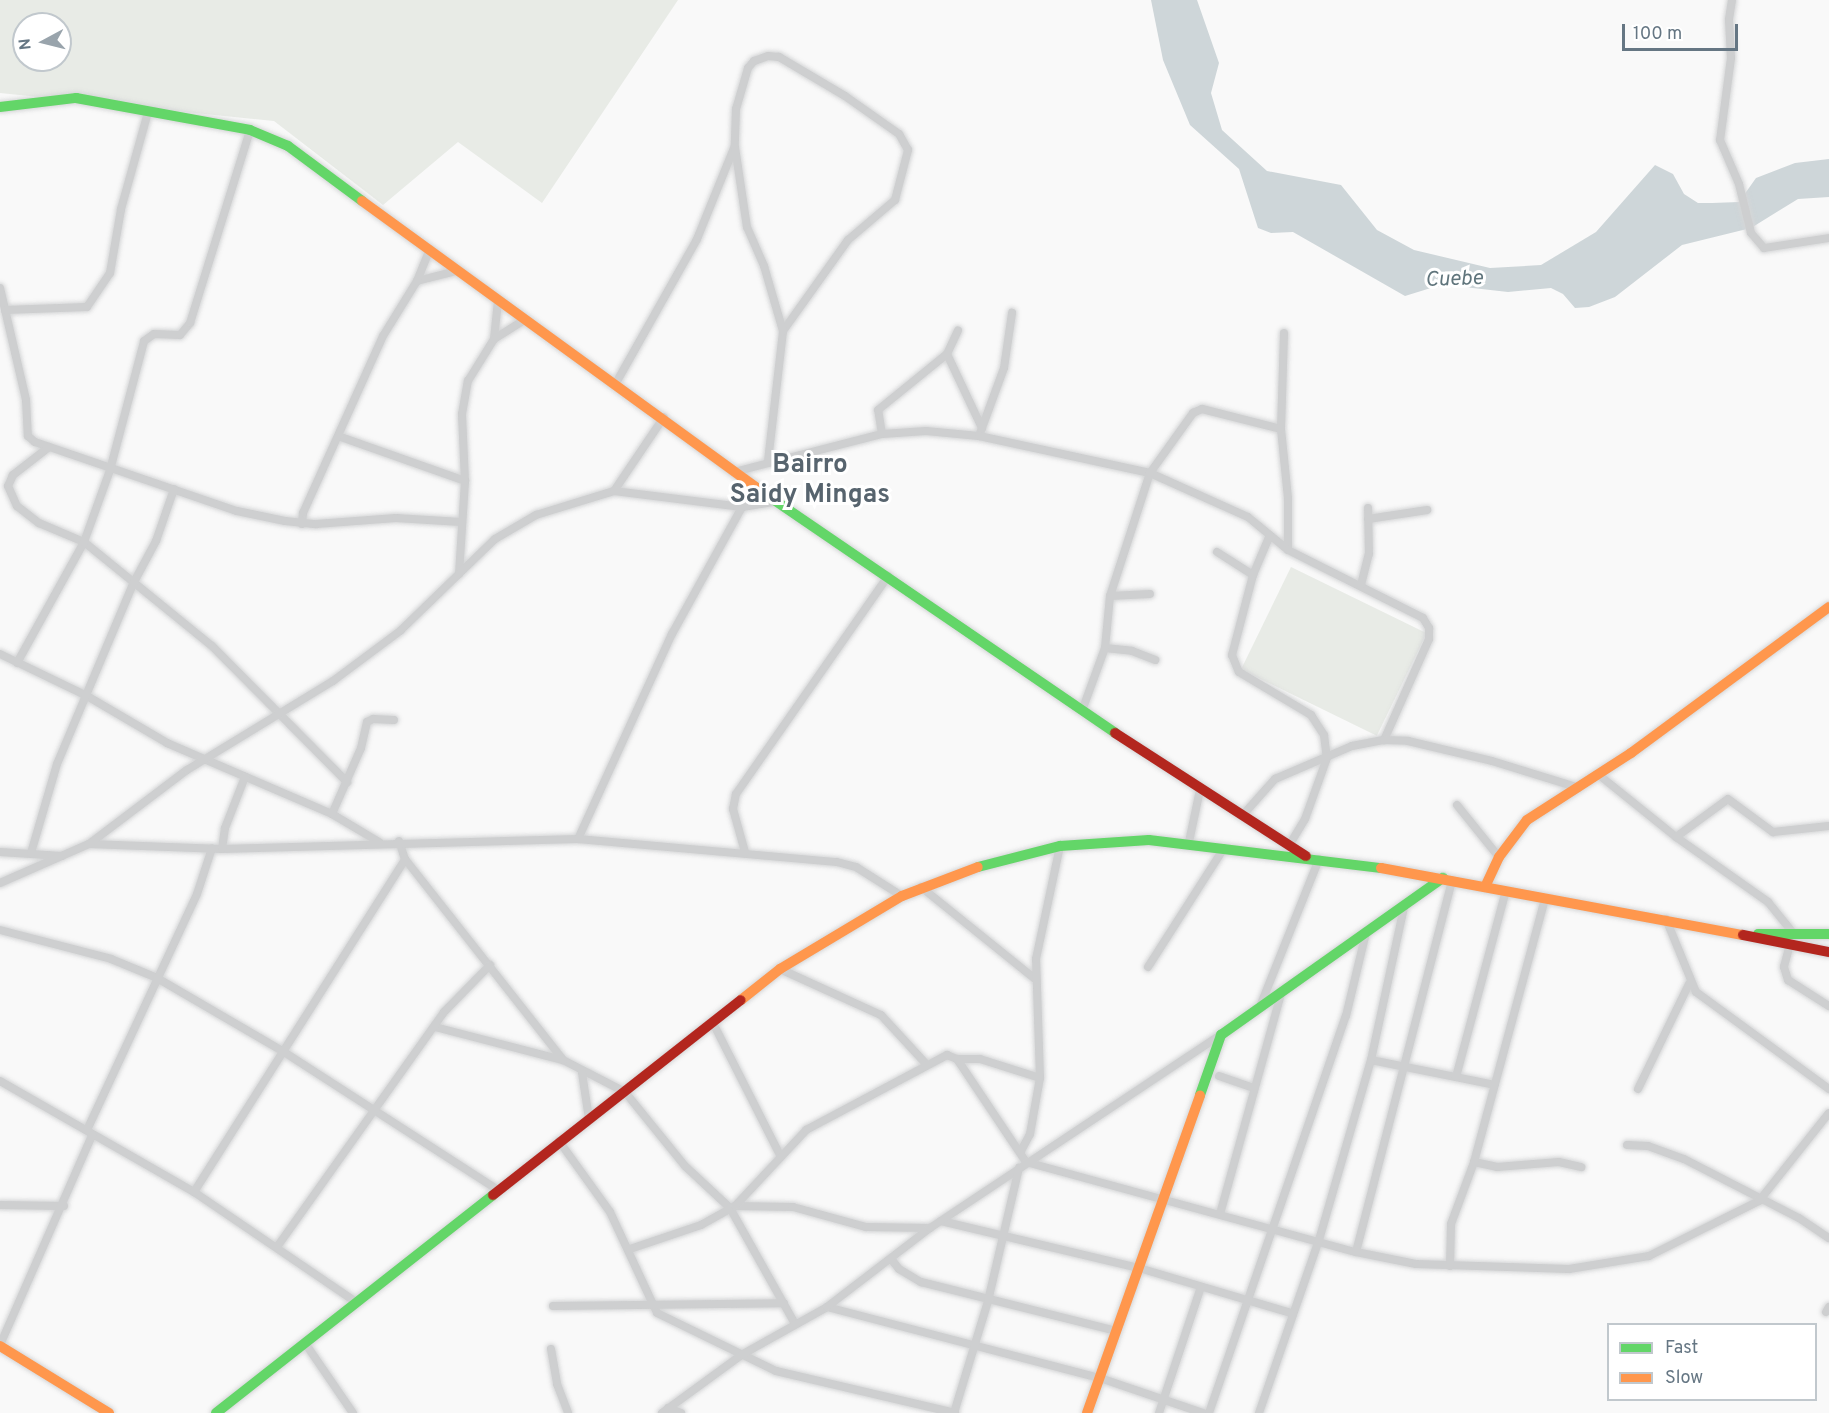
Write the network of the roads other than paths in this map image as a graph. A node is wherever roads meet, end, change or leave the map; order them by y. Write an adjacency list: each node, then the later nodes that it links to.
1 (1732, 0): 6 (street)
2 (0, 107): 3 (street)
3 (148, 112): 4 (street); 12 (street)
4 (250, 130): 7 (street); 29 (street)
5 (735, 147): 16 (street); 16 (street); 20 (street)
6 (1829, 238)
7 (429, 252): 8 (street); 9 (street)
8 (456, 271): 9 (street); 11 (street)
9 (417, 280): 25 (street)
10 (0, 288): 12 (street)
11 (498, 301): 14 (street); 18 (street)
12 (5, 310): 27 (street)
13 (1012, 313): 22 (street)
14 (524, 320): 18 (street); 20 (street)
15 (958, 330): 19 (street)
16 (783, 331): 28 (street)
17 (1284, 333): 23 (street)
18 (494, 339): 32 (street)
19 (947, 354): 22 (street); 24 (street)
20 (616, 383): 21 (street)
21 (664, 417): 30 (street); 34 (street)
22 (982, 428): 26 (street)
23 (1281, 429): 31 (street); 46 (street)
24 (882, 434): 26 (street); 28 (street)
25 (338, 436): 32 (street); 39 (street)
26 (979, 436): 31 (street)
27 (50, 447): 29 (street); 45 (street)
28 (768, 460): 30 (street)
29 (110, 470): 33 (street); 45 (street)
30 (734, 472): 35 (street)
31 (1150, 473): 44 (street); 54 (street)
32 (465, 481): 42 (street)
33 (174, 489): 41 (street); 51 (street)
34 (614, 491): 36 (street); 48 (street)
35 (775, 502): 36 (street); 50 (street)
36 (742, 507): 79 (street)
37 (1368, 508): 40 (street)
38 (1427, 510): 40 (street)
39 (303, 513): 41 (street); 43 (street)
40 (1368, 519): 52 (street)
41 (285, 521): 43 (street)
42 (461, 522): 43 (street); 48 (street)
43 (302, 524)
44 (1270, 535): 46 (street); 49 (street)
45 (84, 542): 51 (street); 59 (street)
46 (1288, 550): 52 (street)
47 (1217, 552): 49 (street)
48 (459, 574): 62 (street)
49 (1253, 575): 65 (street)
50 (888, 576): 61 (street); 90 (street)
51 (134, 582): 60 (street); 62 (street)
52 (1362, 585): 64 (street)
53 (1150, 594): 54 (street)
54 (1110, 596): 56 (street)
55 (1829, 607): 69 (street)
56 (1105, 648): 58 (street); 61 (street)
57 (0, 654): 59 (street)
58 (1155, 660)
59 (17, 663): 60 (street)
60 (87, 696): 66 (street); 91 (street)
61 (1083, 708): 73 (street)
62 (281, 716): 66 (street); 68 (street)
63 (394, 720): 67 (street)
64 (1384, 740): 65 (street); 72 (street)
65 (1326, 758): 76 (street); 84 (street)
66 (205, 760): 70 (street); 83 (street)
67 (353, 770): 68 (street); 71 (street)
68 (339, 771): 71 (street)
69 (1599, 775): 72 (street); 78 (street)
70 (245, 777): 75 (street); 88 (street)
71 (347, 782): 75 (street)
72 (1580, 788): 94 (street)
73 (1200, 790): 76 (street); 81 (street)
74 (1457, 805): 94 (street)
75 (332, 814): 82 (street)
76 (1242, 816): 84 (street)
77 (1829, 826): 78 (street)
78 (1676, 837): 108 (street)
79 (578, 838): 80 (street); 90 (street)
80 (399, 841): 82 (street); 95 (street)
81 (1189, 842): 85 (street); 87 (street)
82 (380, 843): 88 (street)
83 (89, 844): 86 (street); 92 (street)
84 (1290, 844): 93 (street)
85 (1060, 846): 100 (street); 117 (street)
86 (212, 848): 88 (street); 116 (street)
87 (1224, 848): 93 (street); 114 (street)
88 (222, 849)
89 (0, 852): 91 (street)
90 (745, 852): 102 (street)
91 (31, 853): 92 (street)
92 (64, 856): 98 (street)
93 (1306, 856): 96 (street)
94 (1498, 857): 99 (street)
95 (405, 859): 113 (street); 125 (street)
96 (1320, 859): 97 (street); 120 (street)
97 (1447, 879): 99 (street); 104 (street); 130 (street)
98 (0, 883)
99 (1485, 887): 101 (street)
100 (921, 888): 102 (street); 117 (street)
101 (1506, 891): 103 (street); 133 (street)
102 (902, 896): 115 (street)
103 (1545, 899): 105 (street); 136 (street)
104 (1404, 908): 107 (street); 128 (street)
105 (1666, 919): 110 (street); 118 (street)
106 (0, 930): 116 (street)
107 (1366, 933): 119 (street); 163 (street)
108 (1793, 933): 109 (street); 110 (street); 111 (street)
109 (1829, 934)
110 (1742, 935): 111 (street)
111 (1790, 945): 112 (street); 121 (street)
112 (1829, 952)
113 (490, 965): 123 (street); 127 (street)
114 (1148, 968)
115 (780, 969): 122 (street); 129 (street)
116 (157, 978): 125 (street); 144 (street)
117 (1035, 980): 134 (street)
118 (1689, 984): 138 (street); 139 (street)
119 (1282, 989): 120 (street); 137 (street)
120 (1261, 1004): 124 (street)
121 (1829, 1006)
122 (713, 1023): 140 (street); 148 (street)
123 (435, 1027): 127 (street); 141 (street)
124 (1221, 1035): 150 (street); 155 (street)
125 (284, 1052): 141 (street); 154 (street)
126 (957, 1059): 129 (street); 134 (street); 147 (street)
127 (563, 1060): 131 (street)
128 (1371, 1060): 130 (street); 166 (street)
129 (926, 1064): 148 (street)
130 (1404, 1067): 133 (street); 169 (street)
131 (582, 1073): 140 (street); 143 (street)
132 (1219, 1076): 137 (street)
133 (1456, 1077): 136 (street)
134 (1040, 1078): 147 (street)
135 (0, 1081): 144 (street)
136 (1495, 1085): 149 (street)
137 (1253, 1089): 160 (street)
138 (1638, 1089)
139 (1829, 1089)
140 (625, 1092): 143 (street); 159 (street)
141 (373, 1109): 153 (street); 167 (street)
142 (1829, 1113): 156 (street)
143 (589, 1119): 145 (street)
144 (89, 1133): 154 (street); 158 (street)
145 (559, 1141): 153 (street); 168 (street)
146 (1626, 1145): 156 (street)
147 (1021, 1151): 150 (street)
148 (780, 1155): 159 (street)
149 (1474, 1161): 151 (street); 171 (street)
150 (1026, 1162): 152 (street); 155 (street)
151 (1581, 1167)
152 (1019, 1168): 161 (street); 164 (street)
153 (498, 1190): 176 (street)
154 (194, 1192): 167 (street)
155 (1163, 1198): 160 (street); 172 (street)
156 (1759, 1201): 165 (street); 171 (street)
157 (0, 1205): 158 (street)
158 (64, 1206): 185 (street)
159 (732, 1207): 162 (street); 168 (street); 177 (street)
160 (1220, 1214): 163 (street)
161 (941, 1221): 162 (street); 164 (street)
162 (930, 1228): 170 (street)
163 (1274, 1230): 166 (street); 175 (street)
164 (1005, 1236): 172 (street); 174 (street)
165 (1829, 1238)
166 (1319, 1240): 169 (street); 181 (street)
167 (277, 1247): 176 (street)
168 (630, 1249): 178 (street)
169 (1356, 1252): 171 (street)
170 (892, 1260): 174 (street); 180 (street)
171 (1450, 1266)
172 (1139, 1268): 173 (street); 183 (street)
173 (1201, 1287): 175 (street); 190 (street)
174 (988, 1301): 183 (street); 186 (street)
175 (1248, 1301): 181 (street); 201 (street)
176 (356, 1302): 184 (street)
177 (784, 1303): 178 (street); 182 (street)
178 (649, 1304): 179 (street); 188 (street)
179 (553, 1306)
180 (827, 1307): 182 (street); 186 (street)
181 (1291, 1313): 202 (street)
182 (795, 1324): 188 (street)
183 (1116, 1330): 189 (street)
184 (304, 1343): 193 (street); 194 (street)
185 (0, 1345): 192 (street)
186 (974, 1346): 189 (street); 197 (street)
187 (551, 1349): 195 (street)
188 (743, 1353): 191 (street); 197 (street)
189 (1100, 1378): 190 (street); 198 (street)
190 (1164, 1400): 199 (street); 200 (street)
191 (665, 1411): 196 (street)
192 (109, 1413)
193 (216, 1413)
194 (353, 1413)
195 (568, 1413)
196 (681, 1413)
197 (954, 1413)
198 (1087, 1413)
199 (1159, 1413)
200 (1203, 1413)
201 (1209, 1413)
202 (1259, 1413)

